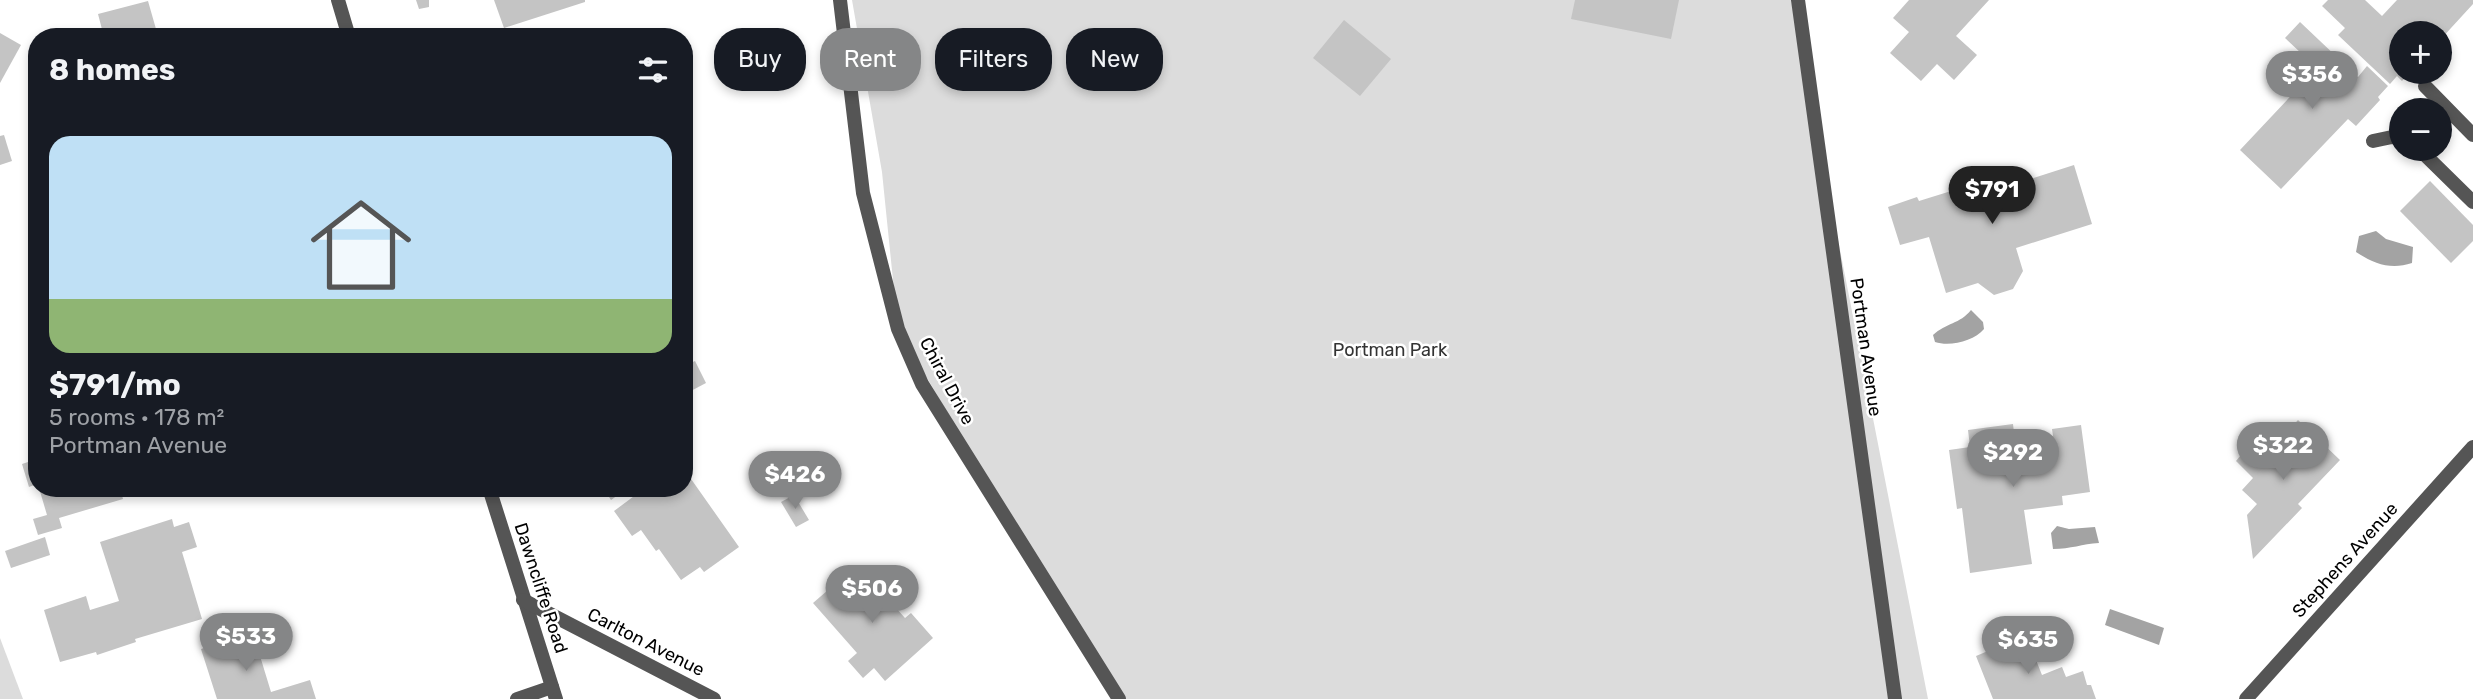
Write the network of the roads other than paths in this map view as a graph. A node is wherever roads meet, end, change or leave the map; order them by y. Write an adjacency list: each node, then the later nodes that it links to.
1 (338, 0): 4 (street)
2 (840, 0): 17 (street, Chiral Drive)
3 (1798, 0): 18 (street, Portman Avenue)
4 (346, 28)
5 (2424, 86): 6 (street)
6 (2473, 135)
7 (2389, 138): 8 (street)
8 (2373, 141)
9 (2431, 161): 10 (street)
10 (2473, 202)
11 (2473, 447): 19 (street, Stephens Avenue)
12 (492, 497): 13 (street, Dawncliffe Road)
13 (523, 600): 14 (street, Dawncliffe Road); 16 (street, Carlton Avenue)
14 (554, 693): 15 (street)
15 (517, 699)
16 (714, 699)
17 (1119, 699)
18 (1895, 699)
19 (2246, 699)

